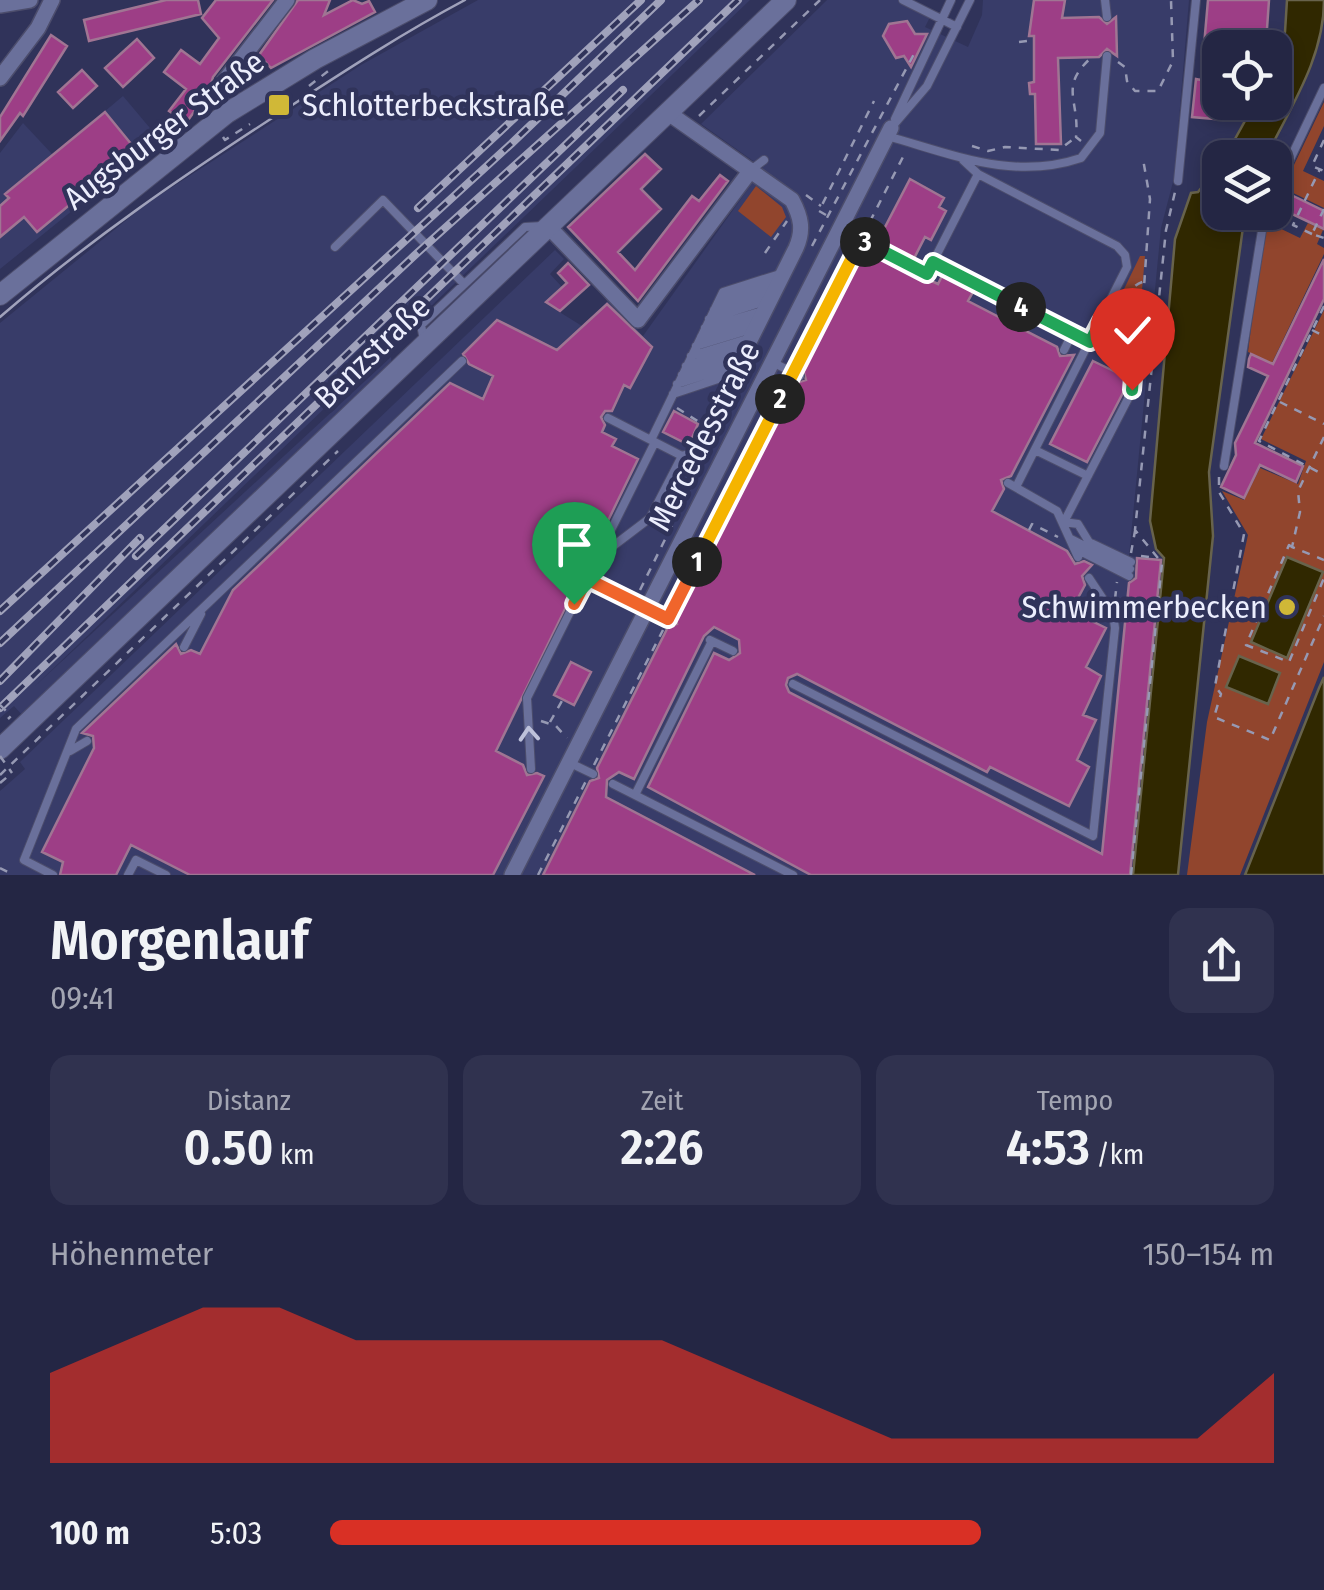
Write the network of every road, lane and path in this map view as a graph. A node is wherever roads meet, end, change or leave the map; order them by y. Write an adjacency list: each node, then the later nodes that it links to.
1 (30, 0): 13 (street)
2 (52, 0): 23 (street)
3 (286, 0): 28 (street)
4 (428, 0): 14 (main road, Augsburger Straße)
5 (786, 0): 27 (main road, Benzstraße)
6 (820, 0): 29 (path)
7 (903, 0): 16 (lane)
8 (951, 0): 16 (lane, Mercedesstraße)
9 (970, 0): 17 (lane, Mercedesstraße)
10 (1105, 0): 15 (lane)
11 (1172, 0): 21 (path)
12 (1196, 0): 42 (lane)
13 (0, 6)
14 (394, 7): 28 (main road, Augsburger Straße)
15 (1107, 17)
16 (942, 20): 17 (lane); 30 (lane, Mercedesstraße)
17 (957, 27): 30 (lane, Mercedesstraße)
18 (1034, 40): 19 (path)
19 (1019, 42)
20 (1092, 57): 31 (path)
21 (1107, 59): 35 (lane)
22 (331, 73): 24 (path)
23 (0, 78)
24 (310, 86)
25 (1324, 88): 36 (lane)
26 (874, 101): 44 (path)
27 (667, 112): 29 (street); 46 (main road, Benzstraße)
28 (226, 113): 56 (main road, Augsburger Straße)
29 (688, 129): 39 (street)
30 (889, 132): 33 (lane); 71 (street, Mercedesstraße)
31 (1076, 138): 34 (path); 35 (path)
32 (1324, 140): 40 (path)
33 (910, 143): 38 (lane); 50 (path)
34 (972, 146)
35 (1090, 148): 38 (lane)
36 (1292, 155)
37 (1142, 159): 54 (path)
38 (963, 160): 41 (lane)
39 (758, 163): 46 (street); 60 (street)
40 (1322, 170): 48 (path)
41 (978, 174): 53 (lane); 58 (lane)
42 (1178, 181): 90 (path)
43 (1324, 209): 48 (path)
44 (828, 216)
45 (789, 217): 52 (path)
46 (547, 226): 55 (lane); 67 (main road, Benzstraße)
47 (1263, 230): 84 (lane)
48 (1312, 234): 49 (path)
49 (1324, 238)
50 (861, 240): 53 (path); 73 (path)
51 (335, 246): 55 (lane)
52 (765, 253)
53 (933, 262): 63 (lane)
54 (1146, 281): 61 (path); 61 (path)
55 (464, 284): 67 (lane)
56 (0, 296)
57 (1324, 306): 62 (path)
58 (1101, 321): 65 (lane); 66 (lane)
59 (707, 323): 60 (lane); 60 (lane); 60 (lane); 68 (lane)
60 (759, 323): 68 (lane); 72 (lane); 72 (lane); 74 (lane); 79 (lane)
61 (1142, 323): 65 (path)
62 (1312, 330): 64 (path); 76 (path)
63 (1072, 334): 66 (lane); 69 (lane)
64 (1324, 336)
65 (1136, 341): 87 (lane)
66 (1090, 342): 82 (lane)
67 (424, 344): 116 (main road, Benzstraße)
68 (696, 346): 72 (lane)
69 (1064, 350)
70 (462, 361): 101 (lane)
71 (772, 362): 73 (lane); 102 (street, Mercedesstraße)
72 (684, 370): 75 (lane)
73 (796, 374): 104 (path)
74 (687, 389): 75 (lane); 79 (path)
75 (673, 394): 81 (lane)
76 (1278, 402): 78 (path); 85 (path)
77 (608, 418): 81 (lane)
78 (1324, 424)
79 (707, 426): 83 (lane)
80 (1324, 437): 85 (path)
81 (653, 441): 83 (lane); 95 (lane)
82 (1036, 450): 87 (lane); 88 (lane)
83 (682, 456): 95 (lane)
84 (1224, 466): 103 (path)
85 (1310, 468): 86 (path); 92 (path)
86 (1324, 475)
87 (1088, 476): 88 (lane)
88 (1064, 522): 91 (lane); 97 (lane)
89 (1029, 530): 91 (path)
90 (1135, 530): 94 (path); 97 (path)
91 (1073, 545): 97 (lane)
92 (1292, 547): 96 (path); 99 (path)
93 (1141, 556): 94 (path)
94 (1158, 558): 137 (path)
95 (597, 559): 100 (lane)
96 (1324, 560)
97 (1130, 566)
98 (1089, 578): 126 (lane)
99 (1324, 578)
100 (587, 579): 102 (lane); 111 (lane)
101 (205, 605): 105 (lane); 115 (lane)
102 (648, 608): 104 (lane); 114 (street, Mercedesstraße)
103 (1324, 616)
104 (670, 620): 117 (path)
105 (184, 648)
106 (733, 651): 125 (lane)
107 (793, 684): 122 (lane)
108 (563, 699): 112 (path)
109 (0, 705): 110 (path, bridge)
110 (8, 719)
111 (528, 719): 112 (path); 120 (lane, one-way to 111)
112 (550, 723): 114 (path)
113 (88, 742): 115 (lane)
114 (578, 745): 117 (path); 118 (street, Mercedesstraße)
115 (68, 752): 131 (lane)
116 (0, 753): 123 (path, bridge)
117 (598, 755): 121 (path)
118 (570, 762): 121 (lane); 134 (street, Mercedesstraße)
119 (972, 764): 122 (lane)
120 (531, 769)
121 (592, 773): 135 (path)
122 (968, 773): 126 (lane)
123 (0, 784)
124 (613, 784): 125 (lane)
125 (635, 795): 136 (lane)
126 (1093, 836): 127 (lane)
127 (1092, 849)
128 (0, 868): 129 (path)
129 (5, 873): 130 (path)
130 (14, 875)
131 (53, 875)
132 (128, 875): 133 (lane)
133 (166, 875)
134 (512, 875)
135 (538, 875)
136 (793, 875)
137 (1132, 875)

